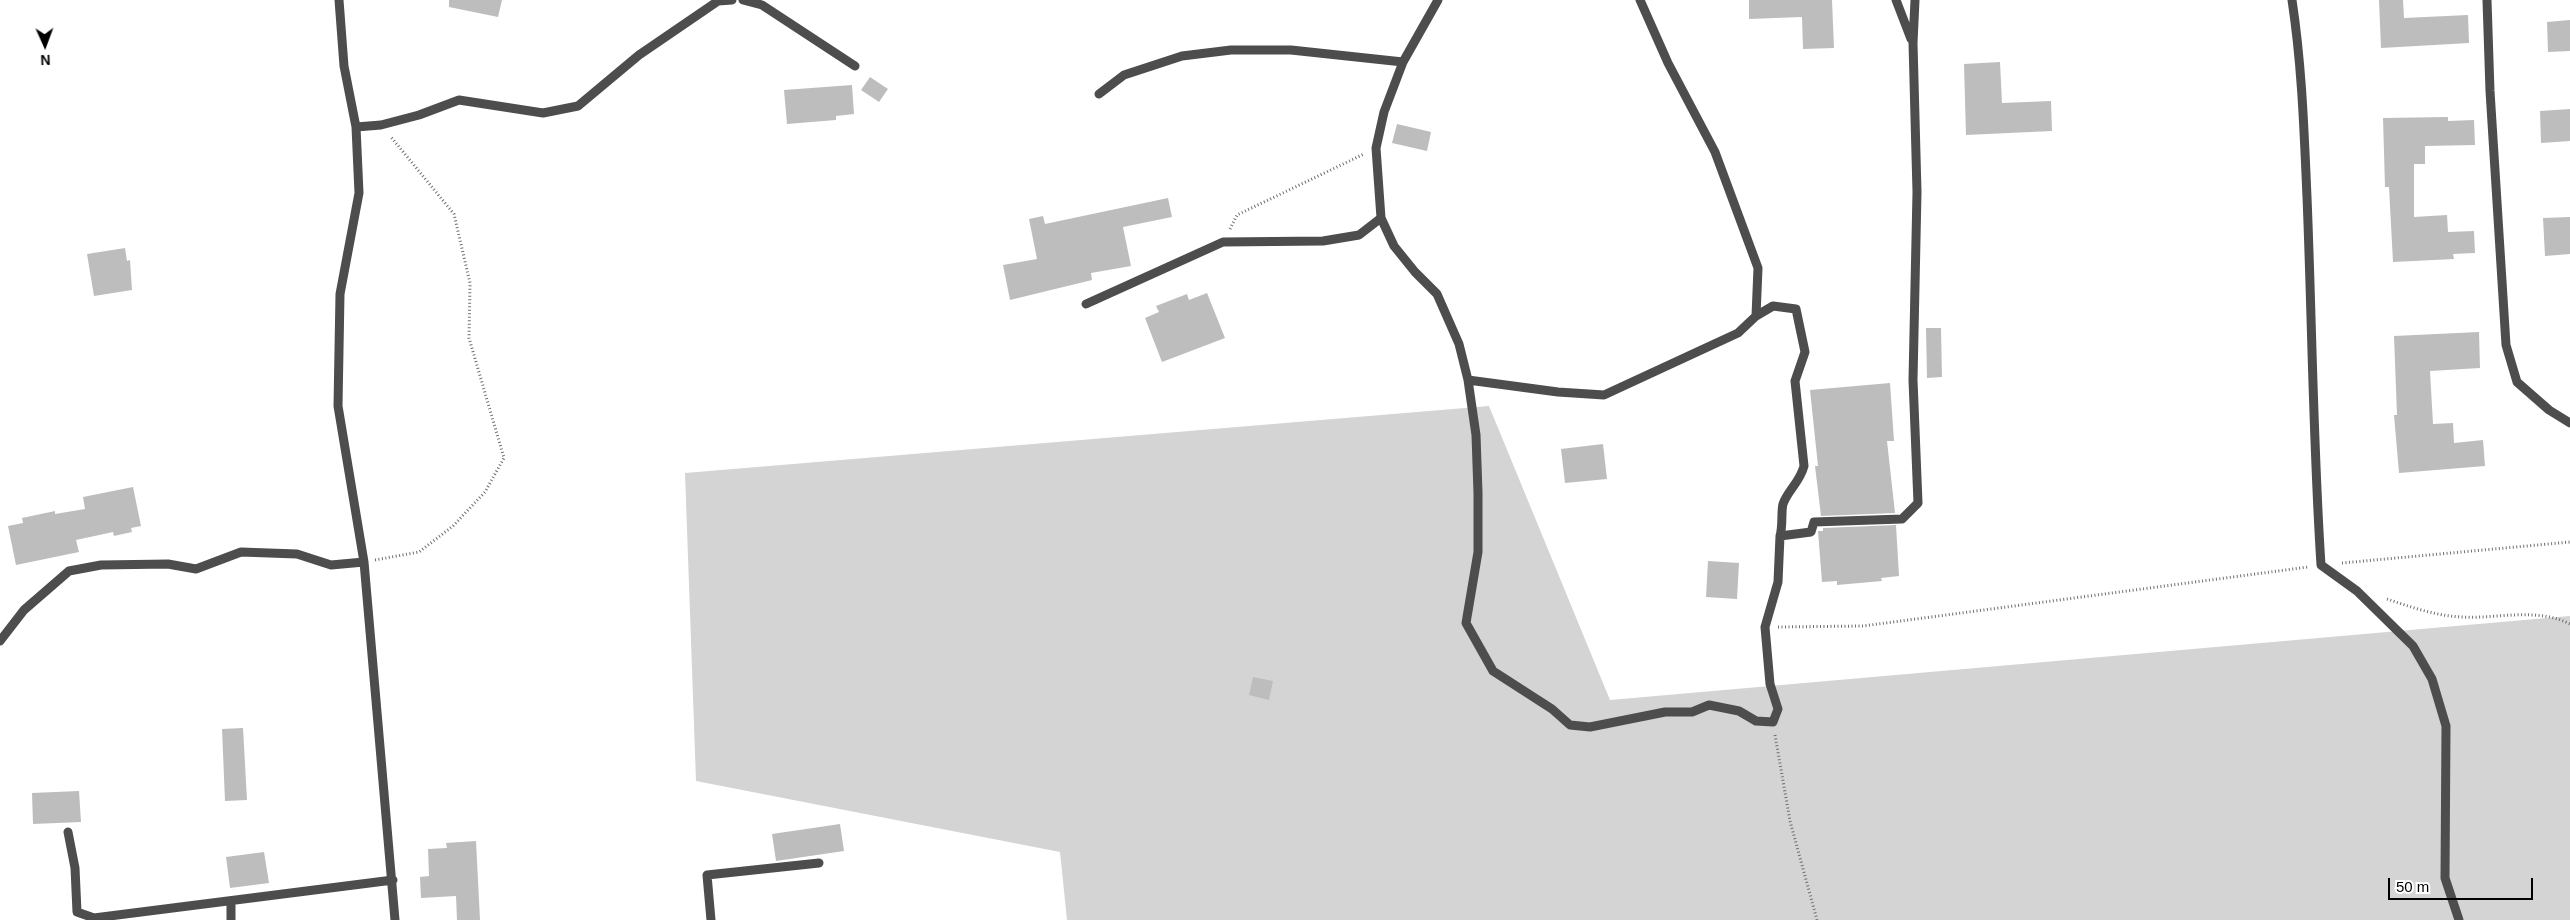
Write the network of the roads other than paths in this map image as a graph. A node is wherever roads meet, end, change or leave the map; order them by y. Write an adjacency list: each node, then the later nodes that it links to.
1 (338, 0): 14 (street)
2 (732, 0): 14 (street)
3 (743, 0): 12 (street)
4 (1438, 0): 11 (street)
5 (1640, 0): 17 (street)
6 (1896, 0): 10 (street)
7 (1916, 0): 10 (street)
8 (2292, 0): 30 (street)
9 (2487, 0): 19 (street)
10 (1913, 43): 20 (street)
11 (1403, 62): 13 (street); 15 (street)
12 (855, 66)
13 (1099, 94)
14 (356, 127): 21 (street)
15 (1381, 218): 16 (street); 18 (street)
16 (1086, 304)
17 (1756, 316): 18 (street); 20 (street)
18 (1468, 380): 20 (street)
19 (2570, 423)
20 (1780, 536)
21 (364, 562): 22 (street); 25 (street)
22 (0, 641)
23 (68, 832): 26 (street)
24 (819, 863): 29 (street)
25 (392, 880): 26 (street); 28 (street)
26 (231, 901): 27 (street)
27 (231, 920)
28 (395, 920)
29 (711, 920)
30 (2459, 920)

